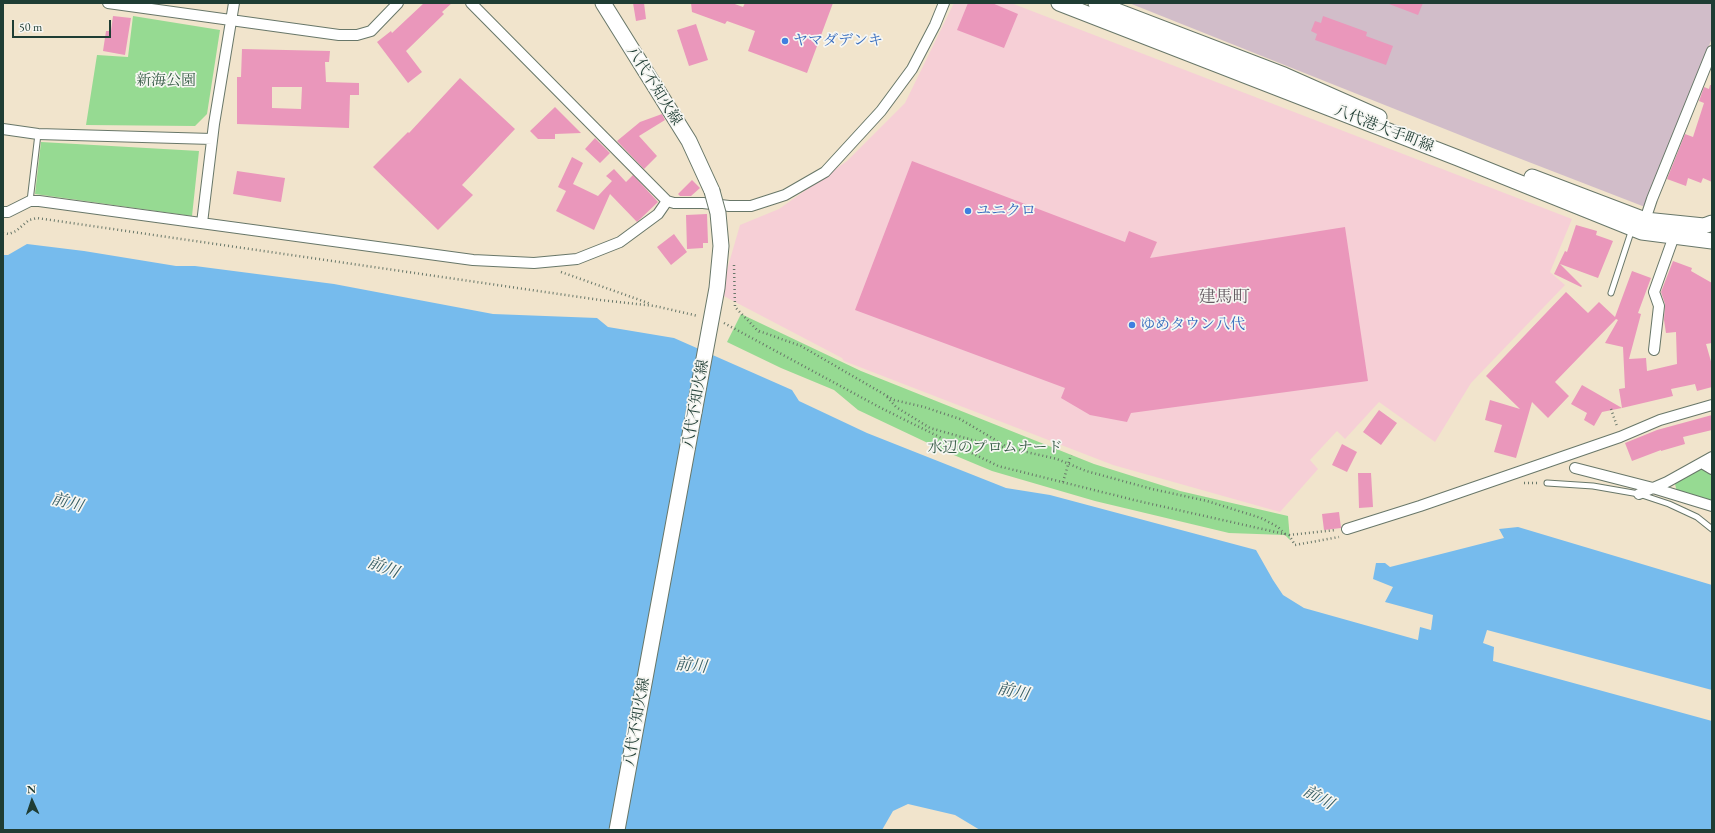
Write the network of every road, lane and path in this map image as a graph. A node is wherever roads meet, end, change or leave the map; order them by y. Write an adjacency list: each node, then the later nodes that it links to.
1 (108, 3): 9 (street)
2 (234, 3): 9 (street)
3 (398, 3): 9 (street)
4 (471, 3): 15 (street)
5 (603, 3): 52 (main road, 八代不知火線, bridge)
6 (944, 3): 15 (street)
7 (1059, 3): 20 (main road, 八代港大手町線)
8 (1096, 3): 17 (main road, 八代港大手町線)
9 (231, 21): 13 (street)
10 (1712, 51): 17 (street)
11 (3, 130): 12 (street)
12 (38, 134): 13 (street); 14 (lane)
13 (212, 140): 18 (street)
14 (30, 200): 16 (street); 18 (street)
15 (667, 201): 18 (street)
16 (3, 212)
17 (1645, 220): 19 (main road, 八代港大手町線)
18 (202, 223)
19 (1708, 224): 23 (main road)
20 (1632, 228): 22 (main road, 八代港大手町線); 26 (lane)
21 (3, 233): 27 (path)
22 (1674, 236): 23 (main road, 八代港大手町線); 30 (street)
23 (1712, 240)
24 (734, 260): 31 (path)
25 (556, 270): 27 (path)
26 (1611, 293)
27 (655, 306): 28 (path)
28 (705, 318)
29 (721, 322): 42 (path)
30 (1654, 350)
31 (886, 396): 35 (path); 35 (path)
32 (1712, 405): 34 (street)
33 (1611, 409): 34 (path)
34 (1620, 437): 47 (street)
35 (1009, 448): 38 (path)
36 (1071, 455): 38 (path)
37 (1712, 457): 39 (street)
38 (1068, 463): 42 (path); 49 (path)
39 (1702, 463): 41 (street); 44 (street)
40 (1575, 468): 44 (street)
41 (1712, 469)
42 (1063, 482): 49 (path)
43 (1547, 483): 45 (lane)
44 (1653, 488): 45 (street); 46 (street)
45 (1639, 494): 48 (lane)
46 (1712, 506)
47 (1347, 529): 50 (path)
48 (1712, 529)
49 (1286, 535): 50 (path)
50 (1289, 535): 51 (path)
51 (1295, 545)
52 (616, 830)

